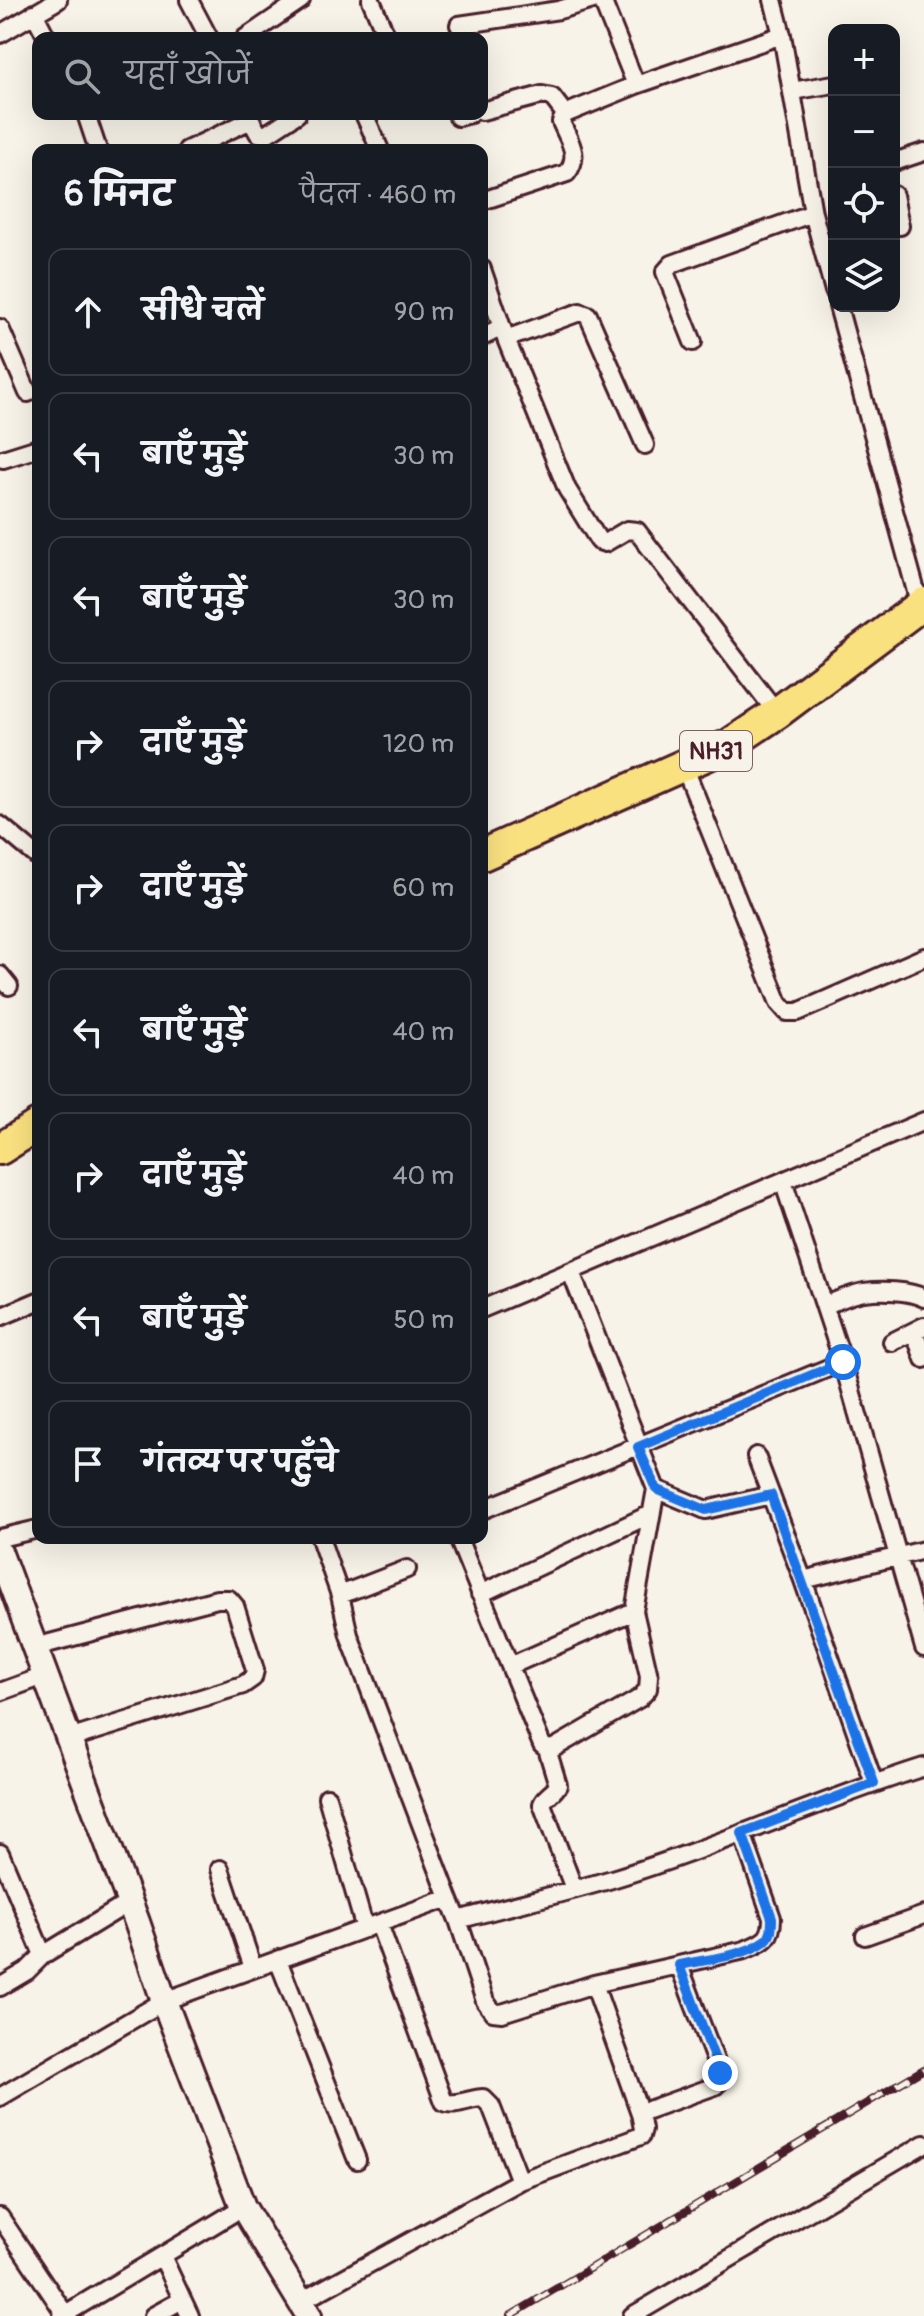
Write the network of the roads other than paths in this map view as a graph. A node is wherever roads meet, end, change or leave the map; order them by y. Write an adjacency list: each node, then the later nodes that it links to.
1 (58, 0): 8 (street)
2 (189, 0): 11 (street)
3 (301, 0): 12 (street)
4 (371, 0): 13 (street)
5 (593, 0): 9 (street)
6 (602, 0): 16 (street)
7 (773, 0): 15 (street)
8 (34, 13): 10 (street); 14 (street)
9 (459, 25)
10 (44, 32)
11 (206, 32)
12 (254, 32)
13 (384, 32)
14 (0, 34)
15 (782, 35): 16 (street); 18 (street)
16 (636, 85): 20 (street)
17 (828, 85): 18 (street)
18 (792, 91): 32 (street)
19 (488, 109): 20 (street)
20 (565, 114): 31 (street)
21 (88, 120): 26 (street)
22 (244, 120): 27 (street)
23 (252, 120): 24 (street)
24 (288, 120)
25 (367, 120): 28 (street)
26 (96, 144)
27 (198, 144)
28 (377, 144)
29 (924, 152): 30 (street)
30 (900, 160)
31 (488, 199)
32 (813, 213): 33 (street); 39 (street)
33 (828, 269)
34 (488, 286): 37 (street)
35 (840, 312): 44 (street)
36 (0, 328): 40 (street)
37 (504, 333): 38 (street); 41 (street); 45 (street)
38 (488, 336)
39 (693, 342)
40 (28, 393)
41 (645, 445)
42 (32, 449): 43 (street)
43 (1, 457)
44 (922, 605): 45 (highway, NH31)
45 (777, 713): 46 (highway, NH31)
46 (684, 766): 48 (highway, NH31); 50 (street)
47 (0, 825): 49 (street)
48 (488, 848)
49 (32, 852)
50 (924, 957)
51 (924, 1121): 54 (street)
52 (32, 1129): 53 (highway)
53 (0, 1149)
54 (783, 1181): 55 (street); 58 (street)
55 (571, 1272): 59 (street); 65 (street)
56 (924, 1298): 58 (street)
57 (32, 1304): 60 (street)
58 (825, 1305): 64 (street)
59 (488, 1307)
60 (0, 1317)
61 (919, 1328): 62 (street); 63 (street)
62 (892, 1342)
63 (924, 1359)
64 (843, 1362): 65 (street); 77 (street)
65 (638, 1447): 67 (street); 69 (street)
66 (756, 1456): 68 (street)
67 (656, 1489): 68 (street); 70 (street)
68 (771, 1495): 79 (street)
69 (488, 1508)
70 (651, 1514): 80 (street); 82 (street)
71 (32, 1530): 72 (street)
72 (0, 1538)
73 (322, 1544): 81 (street)
74 (460, 1544): 80 (street)
75 (924, 1550): 77 (street)
76 (0, 1554): 83 (street)
77 (898, 1557): 79 (street); 84 (street)
78 (407, 1569): 81 (street)
79 (803, 1580): 91 (street)
80 (480, 1594): 85 (street)
81 (340, 1595): 98 (street)
82 (634, 1611): 85 (street); 89 (street)
83 (35, 1647): 86 (street); 88 (street)
84 (924, 1648)
85 (510, 1666): 89 (street)
86 (44, 1676): 87 (street); 88 (street)
87 (0, 1692)
88 (69, 1739): 99 (street)
89 (547, 1749): 97 (street)
90 (924, 1767): 91 (street)
91 (874, 1783): 93 (street)
92 (327, 1797): 102 (street)
93 (742, 1833): 97 (street); 106 (street)
94 (0, 1853): 96 (street)
95 (220, 1869): 107 (street)
96 (4, 1874): 104 (street)
97 (574, 1889): 101 (street)
98 (449, 1898): 101 (street); 102 (street)
99 (130, 1902): 104 (street); 110 (street)
100 (924, 1915): 103 (street)
101 (458, 1920): 108 (street)
102 (372, 1926): 105 (street); 115 (street)
103 (865, 1936)
104 (43, 1955): 109 (street)
105 (278, 1960): 107 (street); 114 (street)
106 (679, 1965): 108 (street); 112 (street)
107 (253, 1968): 110 (street)
108 (594, 1984): 112 (street)
109 (0, 1987)
110 (164, 2001): 111 (street); 116 (street)
111 (0, 2097)
112 (640, 2113): 115 (street)
113 (924, 2144): 124 (street)
114 (357, 2160)
115 (520, 2181): 120 (street)
116 (243, 2207): 118 (street); 120 (street)
117 (0, 2217): 121 (street)
118 (162, 2256): 119 (street); 121 (street)
119 (182, 2300): 122 (street); 123 (street)
120 (304, 2309)
121 (63, 2315)
122 (153, 2316)
123 (190, 2316)
124 (632, 2316)

